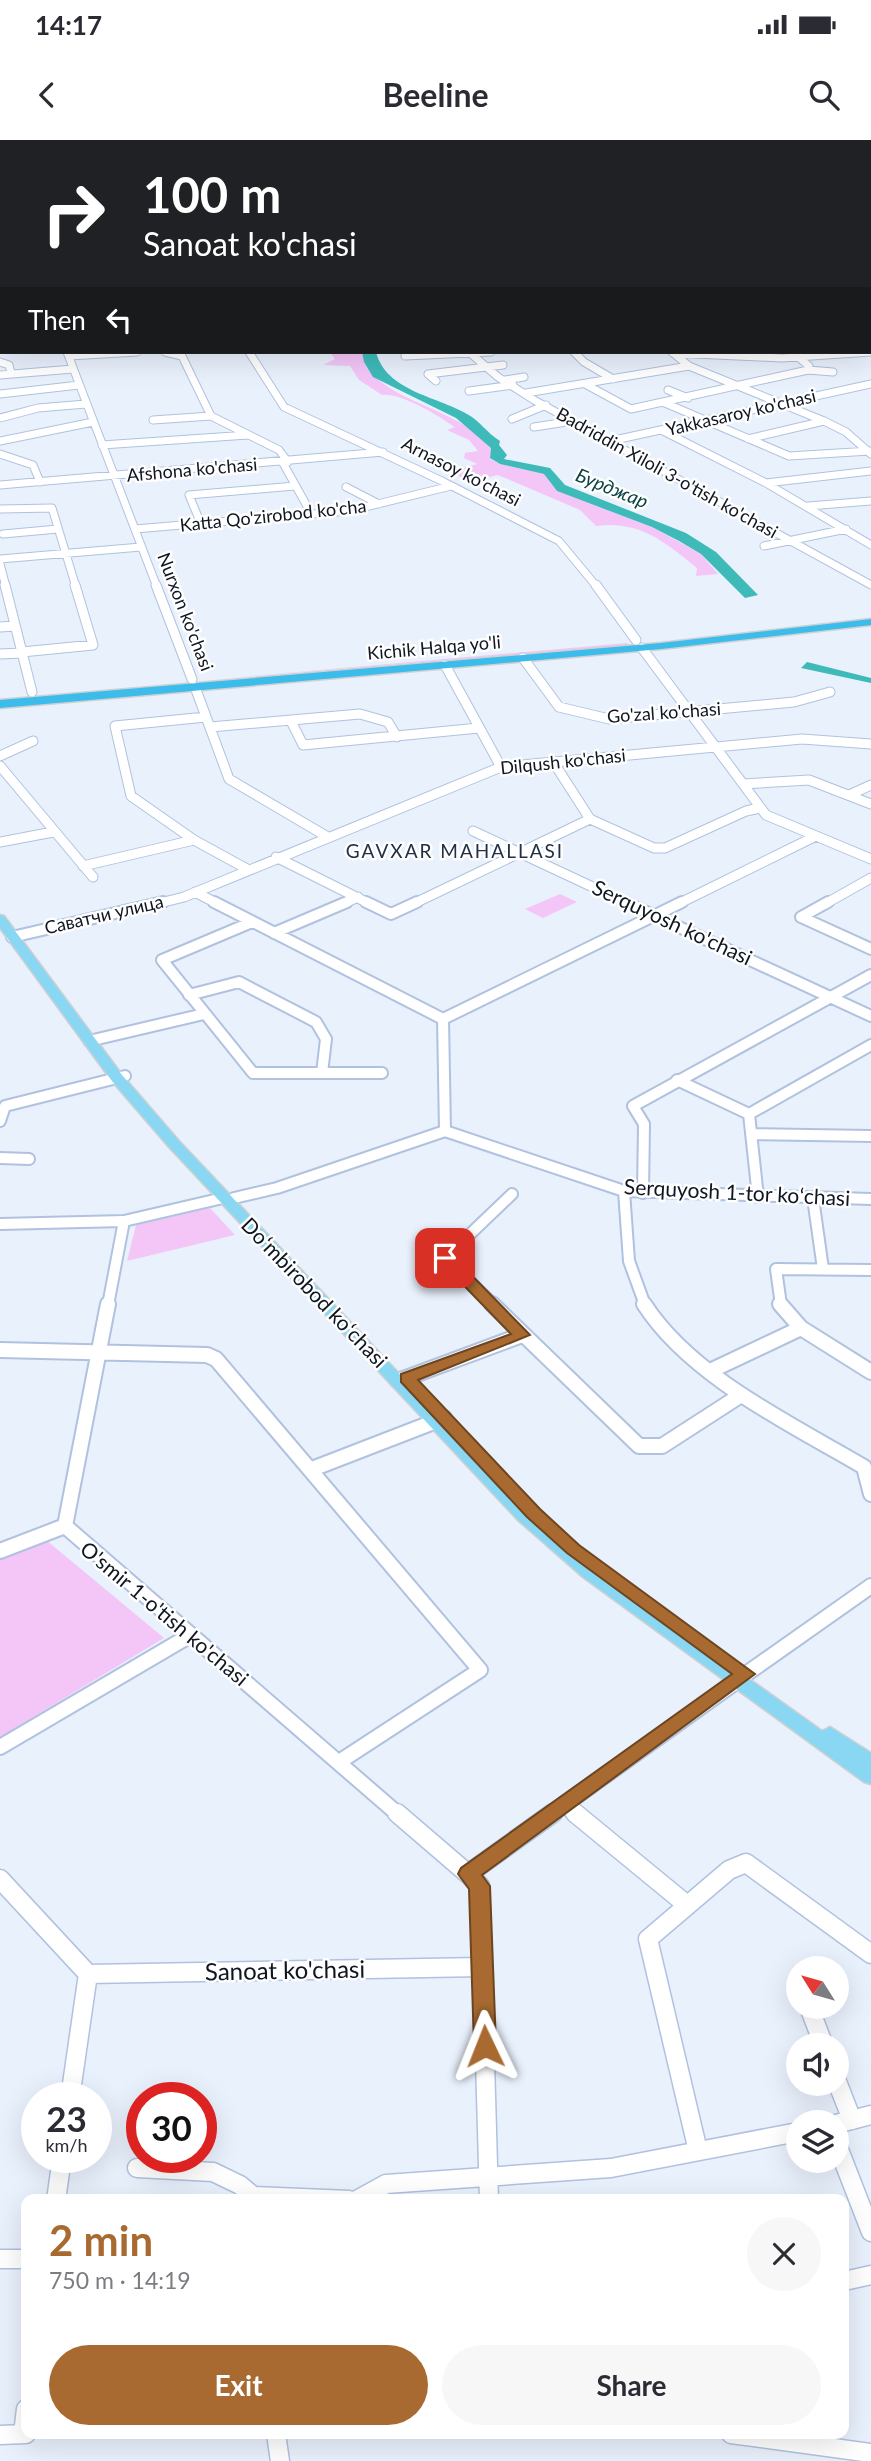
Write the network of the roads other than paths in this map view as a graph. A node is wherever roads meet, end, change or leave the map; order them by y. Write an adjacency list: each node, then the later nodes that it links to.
1 (68, 354): 14 (street, Nurxon ko'chasi)
2 (173, 354): 37 (street)
3 (250, 354): 56 (street, Arnasoy ko'chasi)
4 (437, 354): 9 (street)
5 (471, 354): 13 (street, Badriddin Xiloli 3-o'tish ko'chasi)
6 (576, 354): 20 (street)
7 (675, 354): 12 (street)
8 (794, 354): 15 (street)
9 (405, 356)
10 (0, 362): 16 (street)
11 (503, 365): 13 (street)
12 (689, 366): 20 (street); 27 (street)
13 (484, 368): 21 (street, Badriddin Xiloli 3-o'tish ko'chasi); 22 (street)
14 (73, 369): 16 (street); 25 (street, Nurxon ko'chasi)
15 (808, 370): 17 (street); 27 (street)
16 (11, 373): 18 (street)
17 (833, 373)
18 (0, 375)
19 (524, 377): 21 (street)
20 (614, 379): 23 (street)
21 (505, 380): 26 (street, Badriddin Xiloli 3-o'tish ko'chasi)
22 (436, 381)
23 (585, 384): 30 (street); 33 (street)
24 (871, 384): 35 (street, Yakkasaroy ko'chasi)
25 (79, 385): 31 (street); 34 (street, Nurxon ko'chasi)
26 (513, 385): 29 (street); 30 (street, Badriddin Xiloli 3-o'tish ko'chasi)
27 (739, 387): 32 (street); 35 (street)
28 (668, 390): 32 (street)
29 (469, 391)
30 (526, 393): 36 (street, Badriddin Xiloli 3-o'tish ko'chasi)
31 (0, 394)
32 (688, 398): 33 (street)
33 (665, 403): 44 (street)
34 (86, 404): 38 (street); 43 (street, Nurxon ko'chasi)
35 (782, 404): 42 (street); 44 (street, Yakkasaroy ko'chasi)
36 (546, 405): 39 (street); 41 (street, Badriddin Xiloli 3-o'tish ko'chasi)
37 (211, 416): 40 (street); 50 (street)
38 (0, 418)
39 (512, 419)
40 (153, 420)
41 (573, 421): 45 (street); 46 (street, Badriddin Xiloli 3-o'tish ko'chasi)
42 (824, 421): 48 (street); 57 (street)
43 (93, 422): 53 (street); 55 (street, Nurxon ko'chasi)
44 (705, 422): 47 (street, Yakkasaroy ko'chasi); 51 (street)
45 (534, 427)
46 (590, 430): 49 (street); 54 (street, Badriddin Xiloli 3-o'tish ko'chasi)
47 (663, 431): 54 (street, Yakkasaroy ko'chasi); 63 (street)
48 (779, 432): 51 (street); 52 (street)
49 (573, 433)
50 (249, 435): 55 (street); 59 (street)
51 (748, 439): 57 (street)
52 (796, 439)
53 (0, 441)
54 (610, 441): 82 (street, Badriddin Xiloli 3-o'tish ko'chasi)
55 (102, 445): 61 (street, Nurxon ko'chasi)
56 (383, 452): 59 (street, Afshona ko'chasi); 66 (street, Arnasoy ko'chasi)
57 (870, 452)
58 (1, 455): 62 (street)
59 (286, 463): 61 (street, Afshona ko'chasi); 65 (street)
60 (871, 471): 63 (street)
61 (115, 476): 62 (street, Afshona ko'chasi); 78 (street, Nurxon ko'chasi)
62 (40, 482): 64 (street, Afshona ko'chasi)
63 (766, 482): 73 (street)
64 (0, 485)
65 (295, 486): 68 (street); 75 (street)
66 (450, 486): 72 (street, Katta Qo'zirobod ko'cha); 94 (street, Arnasoy ko'chasi)
67 (346, 487): 72 (street)
68 (243, 490): 70 (street); 76 (street)
69 (859, 492): 71 (street)
70 (249, 499)
71 (870, 501): 73 (street)
72 (379, 504): 75 (street, Katta Qo'zirobod ko'cha)
73 (807, 506): 79 (street)
74 (0, 509): 77 (street)
75 (312, 515): 76 (street, Katta Qo'zirobod ko'cha)
76 (201, 524): 78 (street, Katta Qo'zirobod ko'cha)
77 (58, 529): 80 (street); 86 (street)
78 (135, 529): 85 (street, Nurxon ko'chasi)
79 (846, 529): 81 (street); 82 (street)
80 (3, 534)
81 (867, 539): 83 (street)
82 (788, 540): 84 (street); 88 (street, Badriddin Xiloli 3-o'tish ko'chasi)
83 (871, 545)
84 (764, 546)
85 (141, 547): 86 (street); 99 (street, Nurxon ko'chasi)
86 (64, 554): 87 (street); 95 (street)
87 (0, 561): 89 (street)
88 (869, 582)
89 (3, 589): 92 (street)
90 (871, 616): 94 (highway, Kichik Halqa yo'li)
91 (871, 622): 94 (highway, Kichik Halqa yo'li)
92 (15, 626): 93 (street); 95 (street)
93 (0, 627)
94 (639, 644): 97 (highway, Kichik Halqa yo'li); 99 (highway, Kichik Halqa yo'li); 104 (street, Arnasoy ko'chasi)
95 (22, 652): 96 (street); 100 (street)
96 (0, 654)
97 (523, 658): 98 (highway, Kichik Halqa yo'li); 104 (street, Go'zal ko'chasi)
98 (445, 665): 99 (highway, Kichik Halqa yo'li); 107 (street)
99 (193, 683): 100 (highway, Kichik Halqa yo'li); 103 (highway, Kichik Halqa yo'li); 106 (street, Nurxon ko'chasi)
100 (32, 692): 102 (highway, Kichik Halqa yo'li)
101 (830, 692): 104 (street, Go'zal ko'chasi)
102 (0, 695)
103 (0, 704)
104 (688, 712): 111 (street, Arnasoy ko'chasi)
105 (292, 721): 106 (street); 108 (street); 108 (street)
106 (208, 722): 124 (street, Nurxon ko'chasi); 126 (street)
107 (480, 729): 108 (street); 115 (street)
108 (397, 737)
109 (33, 741): 112 (street)
110 (871, 744): 111 (street, Dilqush ko'chasi)
111 (714, 746): 113 (street, Dilqush ko'chasi); 116 (street, Arnasoy ko'chasi)
112 (0, 756)
113 (554, 763): 115 (street, Dilqush ko'chasi); 121 (street)
114 (0, 766): 123 (street)
115 (500, 767): 124 (street, Dilqush ko'chasi)
116 (743, 784): 118 (street); 120 (street, Arnasoy ko'chasi)
117 (871, 785): 118 (street)
118 (849, 795): 119 (street)
119 (871, 804)
120 (760, 808): 121 (street); 125 (street)
121 (590, 819): 128 (street)
122 (473, 831): 128 (street, Serquyosh ko'chasi)
123 (53, 832): 127 (street); 131 (street)
124 (326, 836): 129 (street, Dilqush ko'chasi)
125 (816, 836): 130 (street); 138 (street)
126 (194, 840): 131 (street); 132 (street)
127 (0, 842)
128 (522, 853): 136 (street); 138 (street, Serquyosh ko'chasi)
129 (276, 857): 132 (street, Dilqush ko'chasi); 136 (street)
130 (871, 859)
131 (83, 866): 133 (street)
132 (247, 869): 135 (street, Dilqush ko'chasi)
133 (93, 877)
134 (871, 878): 142 (street)
135 (195, 892): 139 (street); 140 (street, Саватчи улица)
136 (358, 897): 141 (street)
137 (0, 909): 140 (main road, Doʻmbirobod koʻchasi)
138 (656, 915): 145 (street, Serquyosh ko'chasi); 148 (street)
139 (252, 922): 141 (street); 144 (street)
140 (9, 931): 149 (main road, Doʻmbirobod koʻchasi)
141 (274, 933): 148 (street)
142 (871, 949)
143 (871, 975): 145 (street)
144 (189, 995): 146 (street); 151 (street)
145 (831, 997): 147 (street, Serquyosh ko'chasi); 154 (street)
146 (204, 1014): 149 (street); 151 (street)
147 (871, 1016)
148 (443, 1019): 158 (street)
149 (93, 1040): 153 (main road, Doʻmbirobod koʻchasi)
150 (871, 1045): 156 (street)
151 (322, 1073): 152 (street)
152 (382, 1073)
153 (121, 1077): 155 (street); 167 (main road, Doʻmbirobod koʻchasi)
154 (677, 1080): 156 (street); 164 (street)
155 (2, 1103): 157 (street)
156 (749, 1114): 159 (street)
157 (0, 1121)
158 (445, 1131): 163 (street, Serquyosh 1-tor koʻchasi); 167 (street)
159 (751, 1134): 160 (street); 166 (street)
160 (871, 1136)
161 (0, 1158): 162 (street)
162 (29, 1159)
163 (624, 1191): 164 (street, Serquyosh 1-tor koʻchasi); 178 (street)
164 (643, 1193): 166 (street, Serquyosh 1-tor koʻchasi)
165 (512, 1194): 175 (street)
166 (758, 1197): 168 (street, Serquyosh 1-tor koʻchasi)
167 (233, 1198): 170 (street); 180 (main road, Doʻmbirobod koʻchasi)
168 (813, 1198): 169 (street, Serquyosh 1-tor koʻchasi); 172 (street)
169 (871, 1199)
170 (124, 1221): 171 (street); 177 (street, O'smir 1-o'tish ko'chasi)
171 (0, 1224)
172 (823, 1269): 173 (street); 174 (street)
173 (871, 1270)
174 (801, 1328): 178 (street); 179 (street)
175 (522, 1335): 180 (street); 181 (street)
176 (0, 1350): 177 (street)
177 (101, 1352): 184 (street); 186 (street, O'smir 1-o'tish ko'chasi)
178 (710, 1371): 181 (street)
179 (871, 1372)
180 (403, 1380): 182 (main road, Doʻmbirobod koʻchasi)
181 (741, 1395): 183 (street)
182 (440, 1420): 184 (street); 190 (main road, Doʻmbirobod koʻchasi)
183 (867, 1467): 185 (street)
184 (312, 1469): 192 (street)
185 (871, 1494)
186 (65, 1526): 187 (street); 189 (street, O'smir 1-o'tish ko'chasi)
187 (0, 1550)
188 (871, 1586): 190 (street)
189 (189, 1636): 191 (street); 192 (street, O'smir 1-o'tish ko'chasi)
190 (741, 1678): 193 (main road, Doʻmbirobod koʻchasi); 194 (main road, Doʻmbirobod koʻchasi); 195 (street)
191 (0, 1748)
192 (339, 1762): 196 (street, O'smir 1-o'tish ko'chasi)
193 (871, 1763)
194 (871, 1777)
195 (565, 1805): 196 (street); 198 (street)
196 (468, 1874): 200 (street)
197 (0, 1879): 201 (street)
198 (687, 1905): 199 (street); 206 (street)
199 (871, 1954)
200 (482, 1967): 201 (street, Sanoat ko'chasi); 210 (street)
201 (88, 1974): 202 (street)
202 (72, 2082)
203 (871, 2115): 204 (street)
204 (849, 2121)
205 (786, 2134): 206 (street)
206 (698, 2151): 210 (street)
207 (217, 2172): 212 (street)
208 (60, 2173): 211 (street)
209 (848, 2173): 215 (street)
210 (483, 2177): 213 (street); 214 (street)
211 (57, 2194)
212 (251, 2194)
213 (368, 2194)
214 (487, 2194)
215 (871, 2232)
216 (0, 2259): 217 (street)
217 (21, 2259)
218 (871, 2275): 219 (street)
219 (849, 2280)
220 (21, 2434): 221 (street)
221 (0, 2435)
222 (277, 2439): 225 (street)
223 (769, 2439): 224 (street)
224 (871, 2453)
225 (280, 2461)

